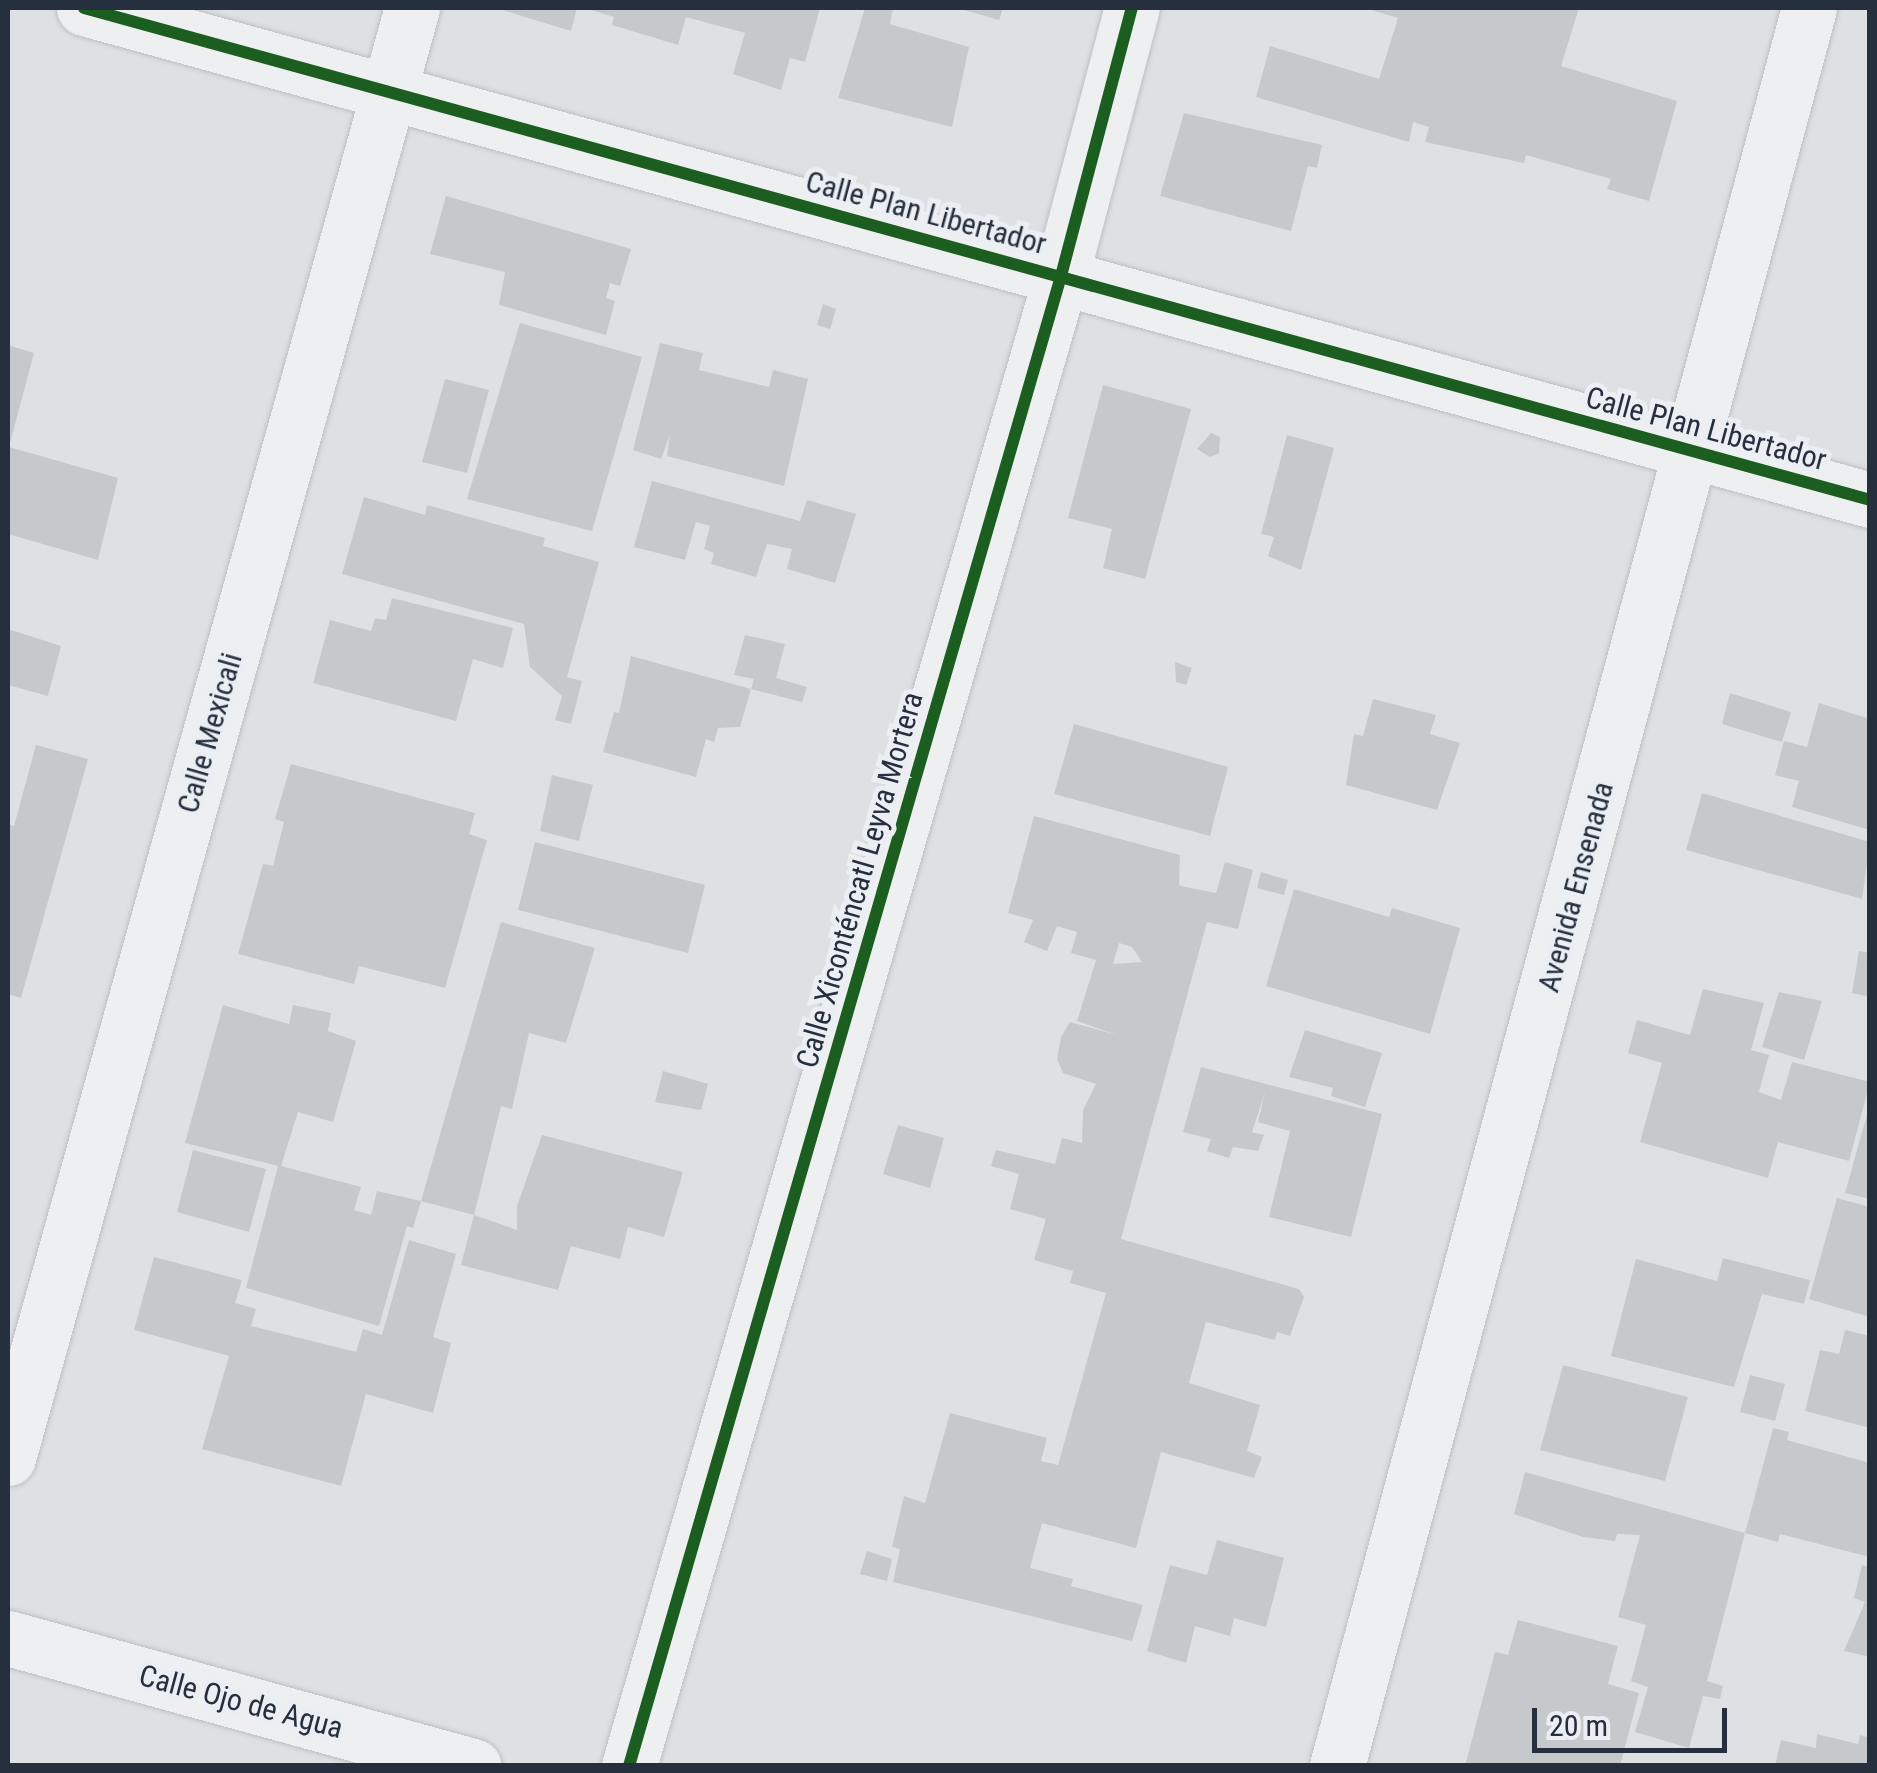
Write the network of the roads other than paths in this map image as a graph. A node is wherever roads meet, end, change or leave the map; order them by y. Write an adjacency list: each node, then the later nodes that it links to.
1 (84, 8): 5 (street, Calle Plan Libertador)
2 (412, 8): 5 (street, Calle Mexicali)
3 (1132, 8): 6 (street, Calle Xiconténcatl Leyva Mortera)
4 (1809, 8): 7 (street, Avenida Ensenada)
5 (389, 90): 6 (street, Calle Plan Libertador); 9 (street, Calle Mexicali)
6 (1061, 276): 7 (street, Calle Plan Libertador); 12 (street, Calle Xiconténcatl Leyva Mortera)
7 (1694, 452): 8 (street, Calle Plan Libertador); 13 (street, Avenida Ensenada)
8 (1870, 500)
9 (8, 1458)
10 (8, 1638): 11 (street, Calle Ojo de Agua)
11 (474, 1766)
12 (629, 1766)
13 (1337, 1766)

